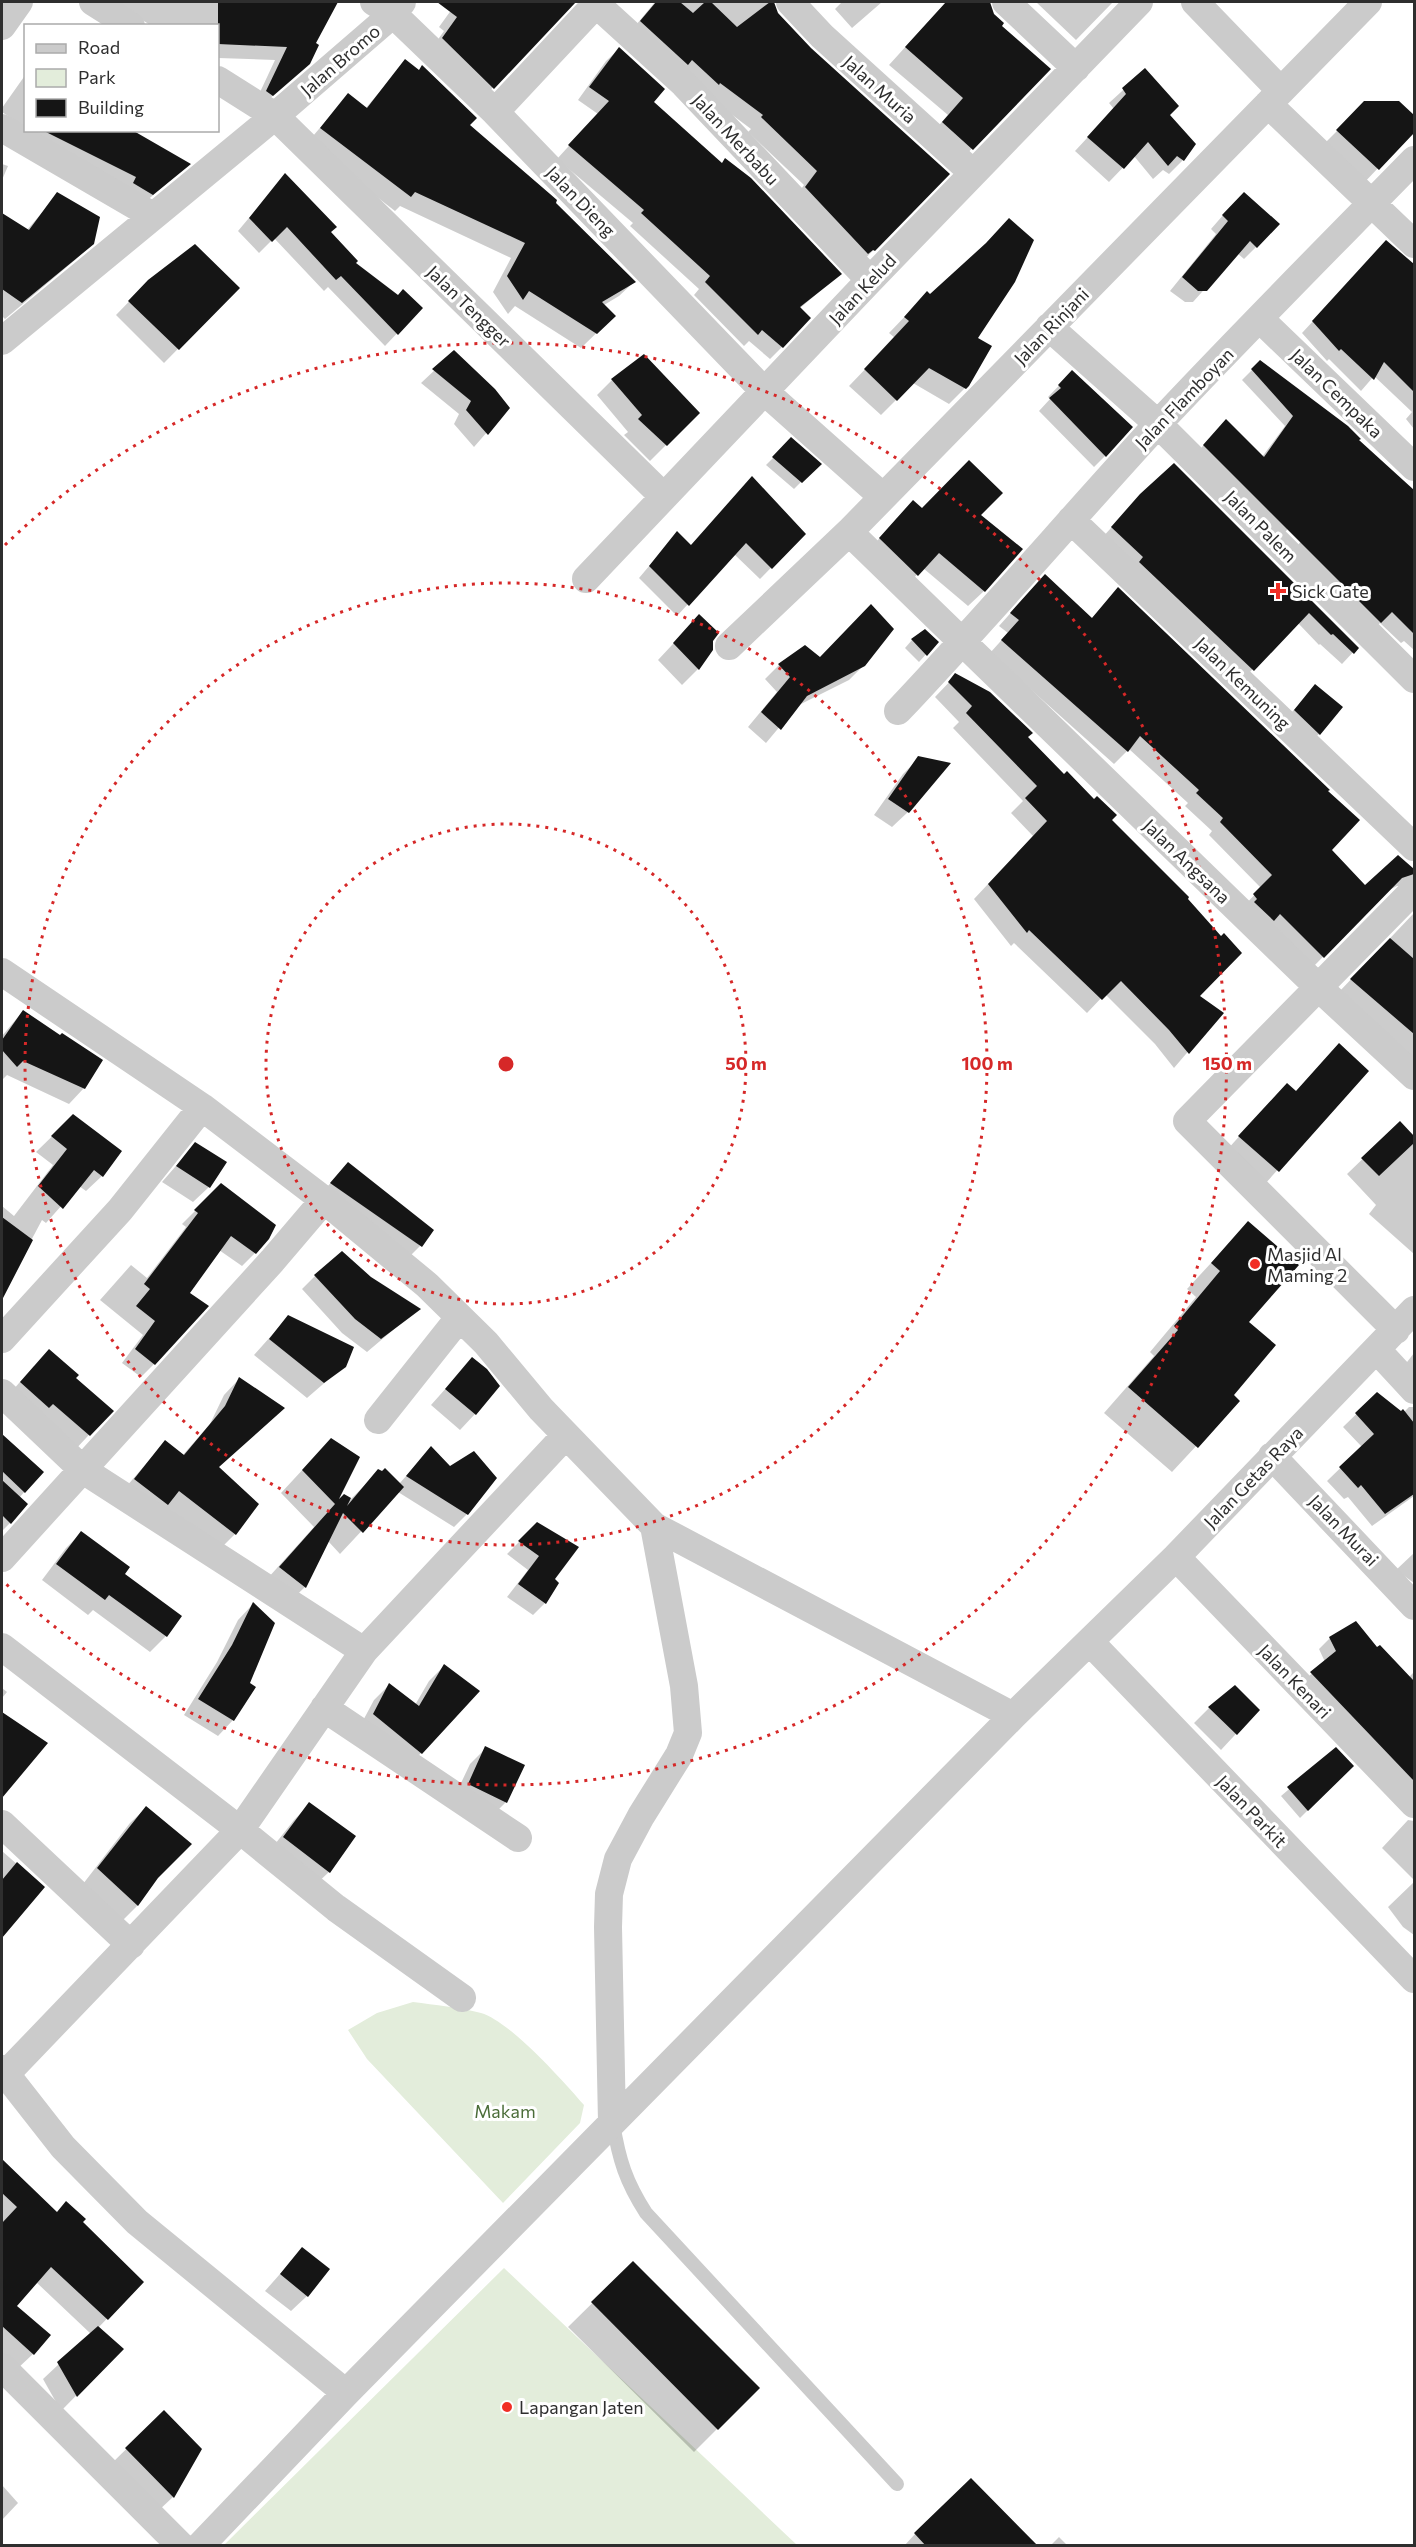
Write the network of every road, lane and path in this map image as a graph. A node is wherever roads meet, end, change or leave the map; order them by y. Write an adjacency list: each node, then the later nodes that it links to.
1 (19, 2): 11 (street)
2 (93, 2): 10 (street)
3 (790, 2): 19 (street, Jalan Muria)
4 (1006, 2): 12 (street)
5 (1139, 2): 12 (street, Jalan Kelud)
6 (1195, 2): 14 (street)
7 (1368, 2): 14 (street, Jalan Rinjani)
8 (597, 3): 15 (street); 23 (street, Jalan Merbabu)
9 (390, 6): 15 (street, Jalan Dieng); 16 (street, Jalan Bromo)
10 (128, 24)
11 (2, 26)
12 (1076, 69): 19 (street, Jalan Kelud)
13 (219, 81): 16 (street, Jalan Tengger)
14 (1275, 98): 20 (street); 26 (street, Jalan Rinjani)
15 (495, 112): 27 (street, Jalan Dieng)
16 (275, 116): 21 (street, Jalan Bromo); 30 (street, Jalan Tengger)
17 (2, 128): 21 (street)
18 (1414, 159): 20 (street, Jalan Flamboyan)
19 (973, 173): 23 (street, Jalan Kelud)
20 (1371, 203): 22 (street); 24 (street, Jalan Flamboyan)
21 (153, 216): 25 (street, Jalan Bromo)
22 (1414, 244)
23 (870, 280): 27 (street, Jalan Kelud)
24 (1260, 319): 28 (street, Jalan Flamboyan); 29 (street, Jalan Cempaka)
25 (8, 326)
26 (1049, 327): 28 (street, Jalan Palem); 31 (street, Jalan Rinjani)
27 (765, 392): 30 (street, Jalan Kelud); 31 (street, Jalan Dieng)
28 (1158, 424): 32 (street, Jalan Flamboyan); 37 (street, Jalan Palem)
29 (1414, 467)
30 (663, 496): 34 (street, Jalan Kelud)
31 (882, 497): 33 (street, Jalan Rinjani)
32 (1071, 520): 35 (street, Jalan Flamboyan); 39 (street, Jalan Kemuning)
33 (849, 532): 35 (street, Jalan Angsana); 36 (street, Jalan Rinjani)
34 (586, 579)
35 (962, 644): 38 (street, Jalan Flamboyan); 42 (street, Jalan Angsana)
36 (729, 646)
37 (1414, 679)
38 (898, 711)
39 (1414, 847)
40 (1414, 890): 42 (street)
41 (2, 972): 44 (street)
42 (1318, 987): 43 (street, Jalan Angsana); 47 (street)
43 (1414, 1076)
44 (202, 1107): 45 (street); 48 (street)
45 (324, 1200): 46 (street); 55 (street)
46 (459, 1318): 52 (street); 53 (street)
47 (1406, 1320): 49 (street, Jalan Getas Raya)
48 (2, 1339)
49 (1377, 1350): 50 (street); 54 (street, Jalan Getas Raya)
50 (1414, 1390)
51 (2, 1394): 55 (street)
52 (378, 1420)
53 (566, 1435): 56 (street); 62 (street)
54 (1272, 1456): 57 (street, Jalan Getas Raya); 59 (street, Jalan Murai)
55 (83, 1470): 58 (street); 62 (street)
56 (654, 1526): 64 (street); 73 (street)
57 (1176, 1557): 60 (street, Jalan Getas Raya); 65 (street, Jalan Kenari)
58 (2, 1558)
59 (1414, 1605)
60 (1090, 1642): 64 (street, Jalan Getas Raya); 70 (street, Jalan Parkit)
61 (2, 1647): 67 (street)
62 (364, 1651): 63 (street)
63 (324, 1708): 67 (street); 68 (street)
64 (1013, 1716): 73 (street, Jalan Getas Raya)
65 (1414, 1804)
66 (2, 1824): 69 (street)
67 (240, 1830): 69 (street); 71 (street)
68 (518, 1838)
69 (131, 1945): 72 (street)
70 (1414, 1979)
71 (462, 1998)
72 (3, 2073): 75 (street)
73 (612, 2122): 75 (street, Jalan Getas Raya); 76 (lane)
74 (2, 2367): 77 (street)
75 (346, 2392): 78 (street, Jalan Getas Raya)
76 (897, 2484)
77 (181, 2546)
78 (200, 2546)

